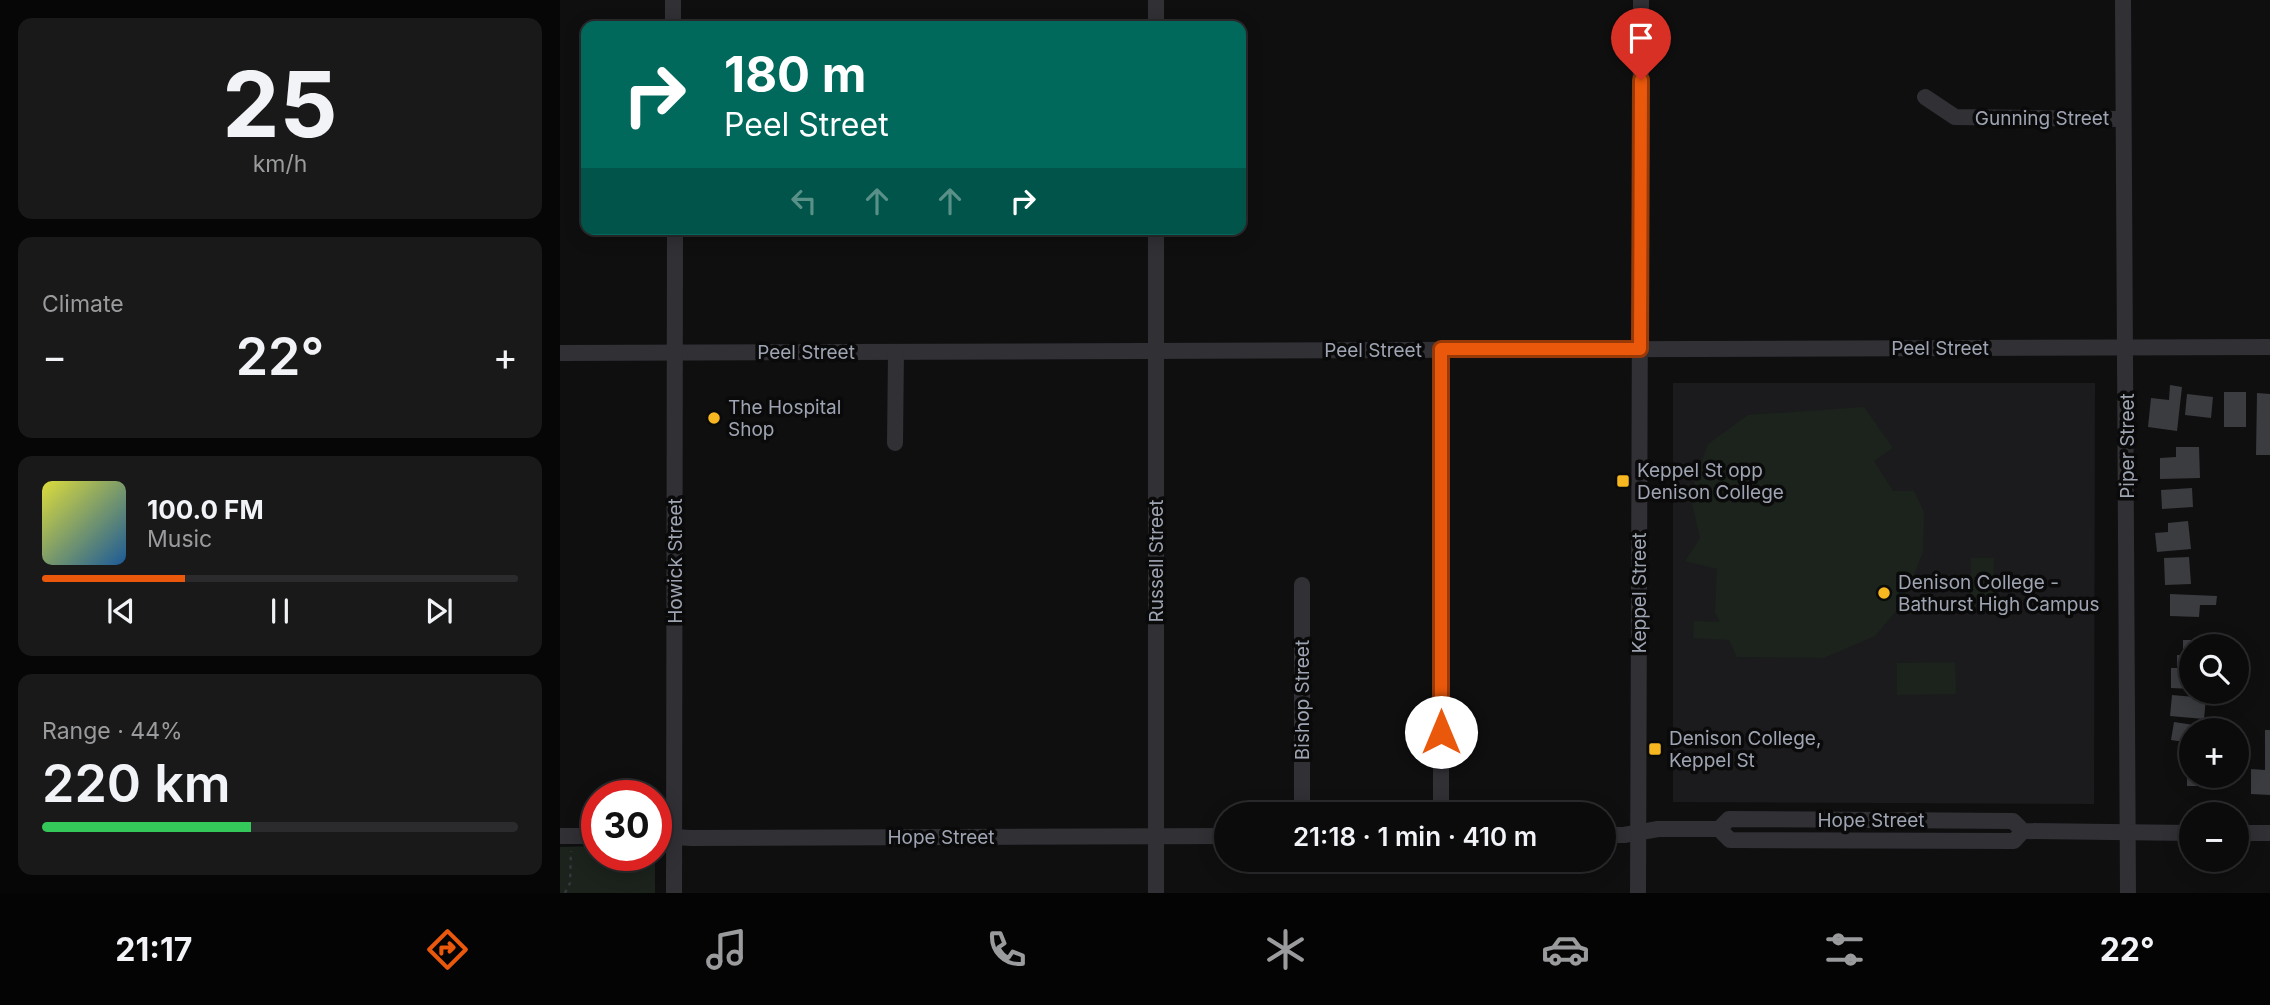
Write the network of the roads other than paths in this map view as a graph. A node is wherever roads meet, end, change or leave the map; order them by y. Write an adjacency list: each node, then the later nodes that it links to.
1 (673, 0): 5 (street)
2 (1156, 0): 6 (street)
3 (1641, 0): 14 (street, Keppel Street)
4 (2123, 0): 8 (street, Piper Street)
5 (673, 21)
6 (1156, 21)
7 (1926, 96): 8 (street, Gunning Street)
8 (2123, 119): 11 (street, Piper Street)
9 (675, 235): 18 (street, Howick Street)
10 (1156, 235): 15 (street, Russell Street)
11 (2126, 347): 12 (street, Peel Street); 14 (street, Peel Street); 24 (street, Piper Street)
12 (2270, 347)
13 (1441, 349): 14 (street, Peel Street); 15 (street, Peel Street); 22 (street)
14 (1640, 349): 23 (street, Keppel Street)
15 (1155, 350): 16 (street, Peel Street); 31 (street, Russell Street)
16 (896, 352): 18 (street, Peel Street); 19 (street)
17 (560, 353): 18 (street, Peel Street)
18 (676, 353): 33 (street, Howick Street)
19 (895, 443)
20 (1302, 585): 21 (street, Bishop Street)
21 (1302, 802)
22 (1441, 802)
23 (1638, 832): 24 (street, Hope Street); 28 (street, Hope Street); 36 (street, Keppel Street)
24 (2128, 832): 25 (street, Hope Street); 37 (street, Piper Street)
25 (2179, 833)
26 (2249, 833): 27 (street)
27 (2270, 833)
28 (1616, 834)
29 (560, 836): 30 (street)
30 (581, 836)
31 (1157, 836): 32 (street, Hope Street); 33 (street, Hope Street); 35 (street, Russell Street)
32 (1214, 836)
33 (674, 837): 34 (street, Howick Street)
34 (674, 893)
35 (1156, 893)
36 (1638, 893)
37 (2128, 893)

